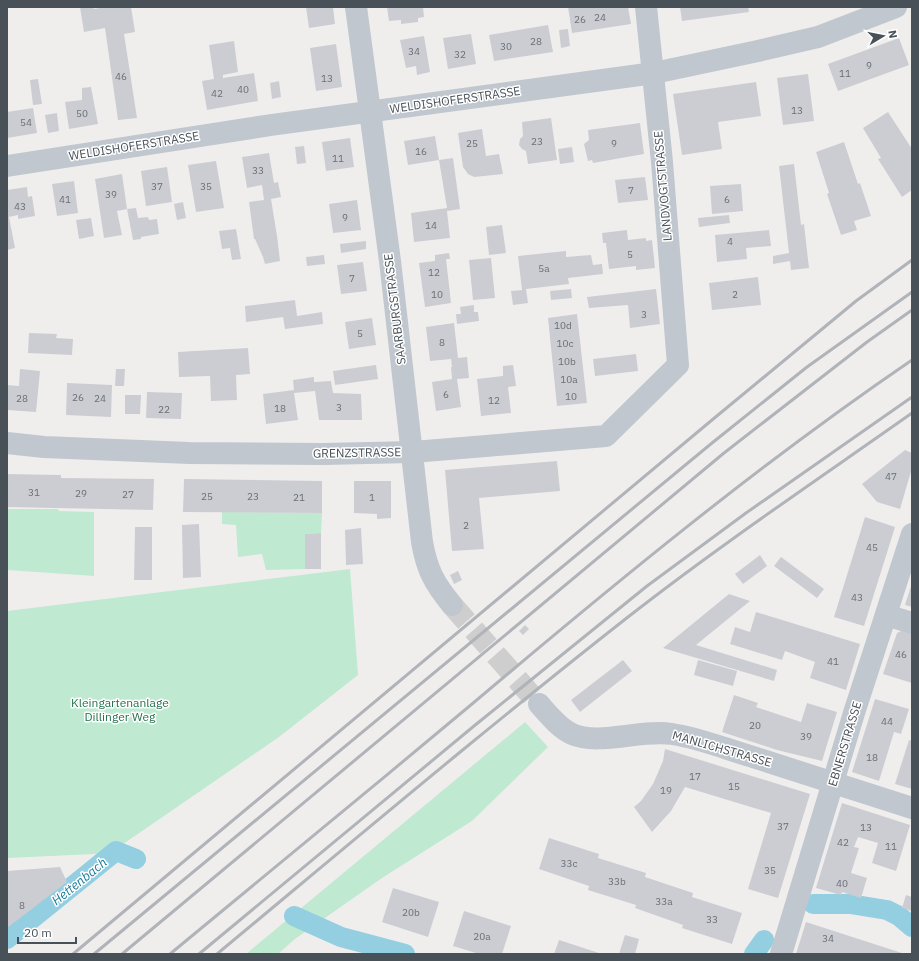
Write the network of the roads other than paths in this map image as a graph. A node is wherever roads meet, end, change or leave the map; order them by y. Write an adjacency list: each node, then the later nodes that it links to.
1 (356, 7): 5 (street, SAARBURGSTRASSE)
2 (646, 7): 4 (street, LANDVOGTSTRASSE)
3 (896, 7): 4 (street, WELDISHOFERSTRASSE)
4 (654, 73): 5 (street, WELDISHOFERSTRASSE); 7 (street, LANDVOGTSTRASSE)
5 (370, 111): 6 (street, WELDISHOFERSTRASSE); 9 (street, SAARBURGSTRASSE)
6 (7, 166)
7 (678, 365): 9 (street, GRENZSTRASSE)
8 (7, 443): 9 (street, GRENZSTRASSE)
9 (412, 452): 11 (street, SAARBURGSTRASSE)
10 (912, 534): 12 (street, EBNERSTRASSE)
11 (452, 605)
12 (886, 615): 13 (street); 15 (street, EBNERSTRASSE)
13 (912, 623)
14 (539, 704): 15 (street, MANLICHSTRASSE)
15 (833, 782): 16 (street, MANLICHSTRASSE); 17 (street, EBNERSTRASSE)
16 (912, 808)
17 (781, 954)

